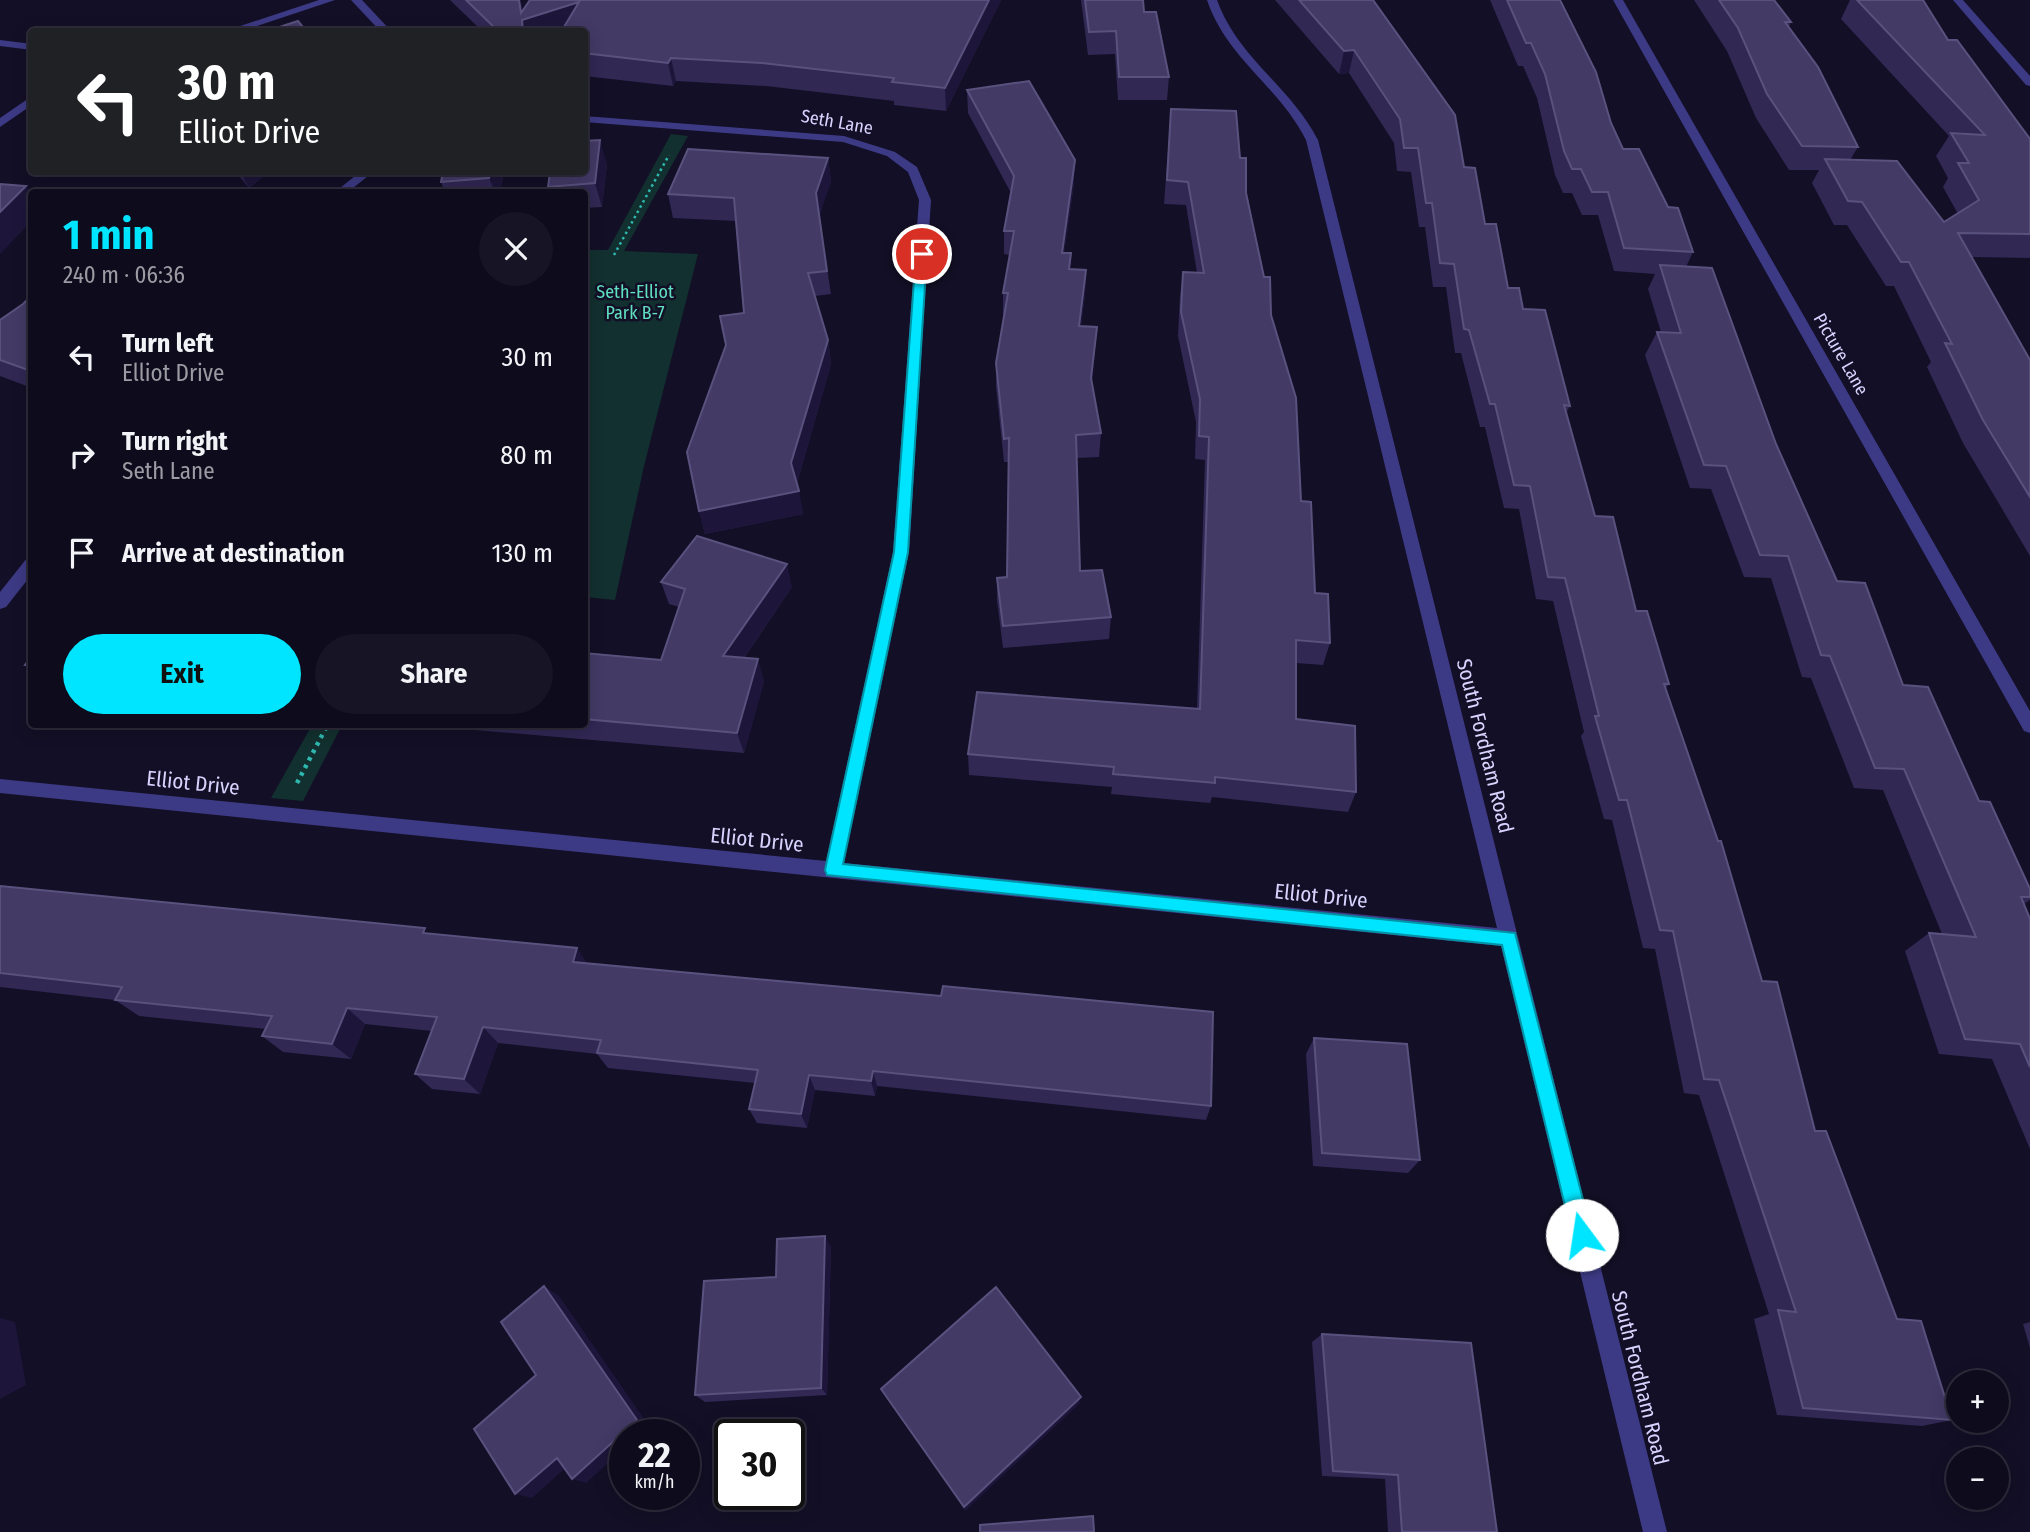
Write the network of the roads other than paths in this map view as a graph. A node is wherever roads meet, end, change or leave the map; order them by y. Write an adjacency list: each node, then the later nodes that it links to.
1 (330, 0): 6 (street)
2 (356, 0): 7 (street)
3 (1212, 0): 21 (street, South Fordham Road)
4 (1618, 0): 18 (street, Picture Lane)
5 (1958, 0): 10 (street)
6 (240, 28)
7 (383, 28)
8 (0, 43): 9 (street)
9 (28, 46)
10 (2030, 83)
11 (28, 102): 13 (street)
12 (588, 119): 20 (street, Seth Lane)
13 (0, 124)
14 (363, 175): 15 (street)
15 (345, 189)
16 (28, 567): 17 (street)
17 (0, 603)
18 (2030, 726)
19 (0, 786): 20 (street, Elliot Drive)
20 (833, 870): 21 (street, Elliot Drive)
21 (1509, 938): 22 (street, South Fordham Road)
22 (1655, 1532)

